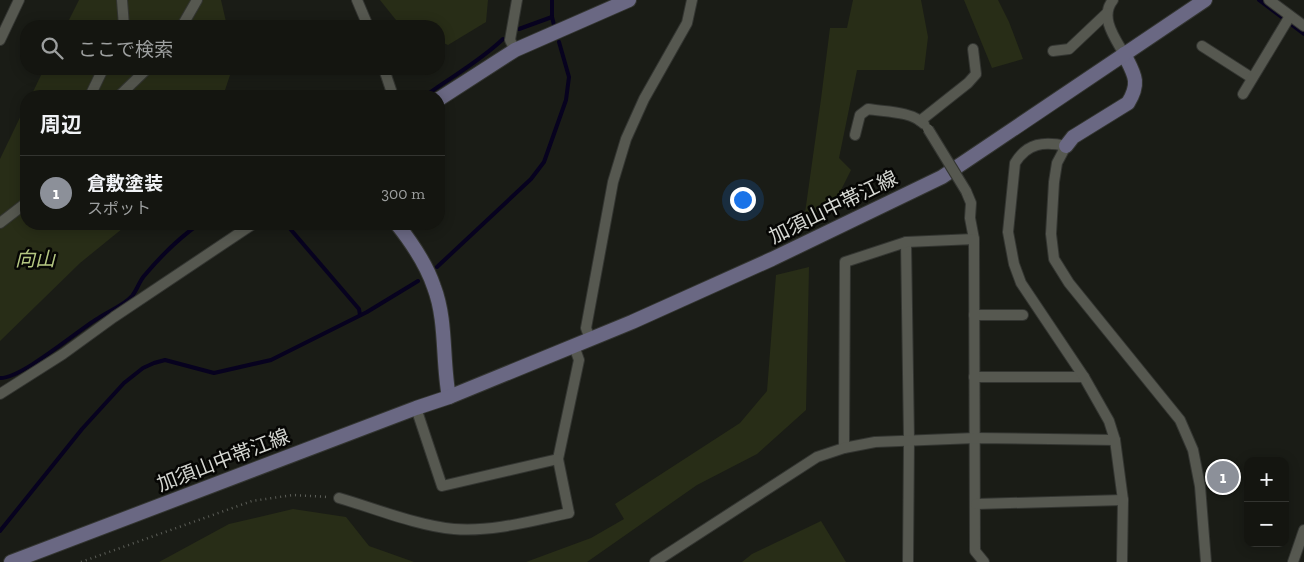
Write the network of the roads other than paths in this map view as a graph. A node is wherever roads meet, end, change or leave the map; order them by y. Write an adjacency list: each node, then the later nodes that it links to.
1 (19, 0): 13 (street)
2 (122, 0): 14 (street)
3 (197, 0): 15 (street)
4 (356, 0): 16 (street)
5 (518, 0): 22 (street)
6 (629, 0): 22 (main road)
7 (692, 0): 45 (street)
8 (1113, 0): 12 (street)
9 (1205, 0): 24 (main road, 加須山中帯江線)
10 (1269, 0): 17 (street)
11 (0, 13): 13 (street)
12 (1107, 13): 23 (street); 24 (street)
13 (11, 18): 19 (street)
14 (124, 20)
15 (185, 20)
16 (365, 20)
17 (1287, 20): 18 (street); 28 (street)
18 (1304, 26)
19 (0, 40)
20 (1202, 46): 28 (street)
21 (973, 48): 34 (street)
22 (515, 50): 32 (main road)
23 (1053, 51)
24 (1124, 54): 36 (main road); 45 (main road, 加須山中帯江線)
25 (100, 75): 29 (street)
26 (141, 75): 30 (street)
27 (386, 75): 31 (street)
28 (1252, 78): 33 (street)
29 (93, 90)
30 (125, 90)
31 (392, 90)
32 (445, 94)
33 (1243, 94)
34 (920, 121): 35 (street); 41 (street, bridge)
35 (856, 135)
36 (1066, 146): 47 (street); 68 (street)
37 (20, 208): 38 (street)
38 (0, 223)
39 (244, 230): 50 (street)
40 (402, 230): 52 (main road)
41 (974, 238): 42 (street); 43 (street)
42 (906, 242): 55 (street); 57 (street)
43 (974, 315): 44 (street); 48 (street)
44 (1022, 315)
45 (590, 339): 46 (main road, 加須山中帯江線)
46 (574, 346): 52 (main road, 加須山中帯江線); 58 (street)
47 (1084, 377): 48 (street); 56 (street)
48 (974, 378): 54 (street)
49 (0, 383): 50 (street)
50 (13, 385): 51 (street)
51 (0, 394)
52 (449, 397): 53 (main road, 加須山中帯江線)
53 (416, 408): 58 (street); 63 (main road, 加須山中帯江線)
54 (975, 438): 55 (street); 56 (street); 61 (street)
55 (909, 440): 57 (street); 65 (street)
56 (1115, 440): 60 (street)
57 (844, 448): 64 (street)
58 (558, 458): 59 (street)
59 (339, 498)
60 (1123, 500): 61 (street); 67 (street)
61 (976, 504): 66 (street)
62 (1304, 530): 69 (street)
63 (11, 562)
64 (655, 562)
65 (908, 562)
66 (984, 562)
67 (1122, 562)
68 (1206, 562)
69 (1293, 562)

